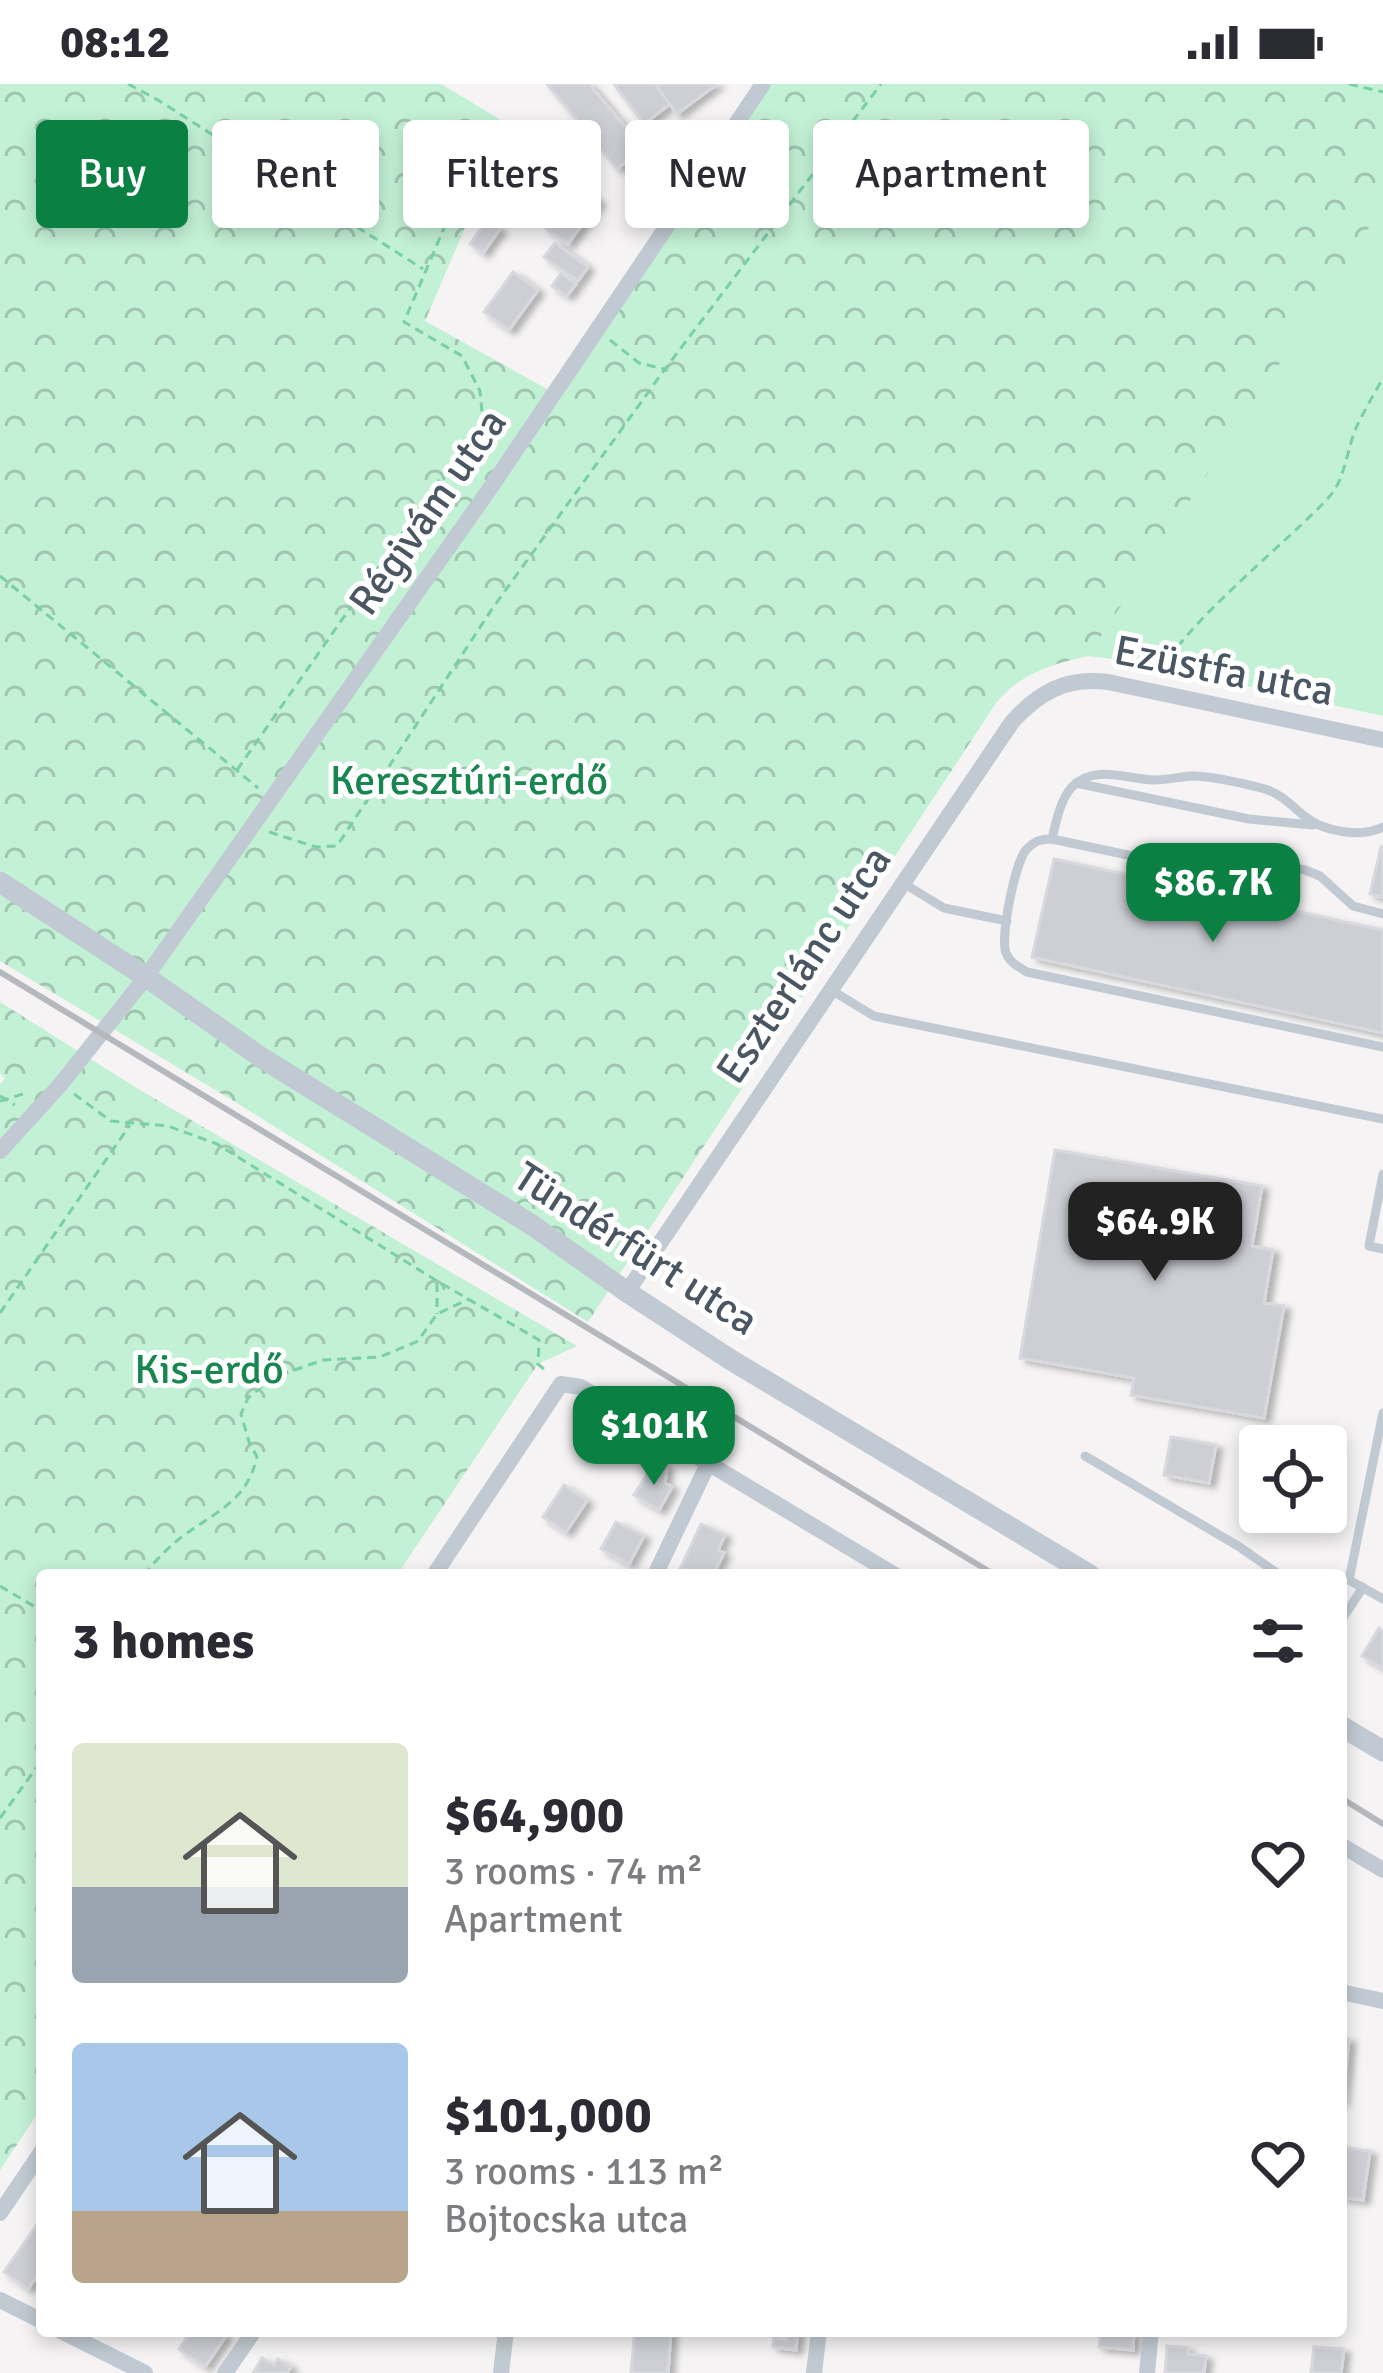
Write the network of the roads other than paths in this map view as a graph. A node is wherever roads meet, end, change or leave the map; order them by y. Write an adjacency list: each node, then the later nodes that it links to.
1 (764, 84): 12 (street, Régivám utca)
2 (1051, 688): 3 (street, Ezüstfa utca); 9 (street, Eszterlánc utca)
3 (1383, 740)
4 (1076, 783): 5 (lane); 5 (lane); 7 (lane)
5 (1318, 825): 6 (lane)
6 (1383, 827)
7 (1052, 839): 10 (lane); 11 (lane)
8 (0, 882): 12 (street, Tündérfürt utca)
9 (903, 883): 11 (lane); 13 (street, Eszterlánc utca)
10 (1383, 914)
11 (1007, 921): 14 (lane)
12 (146, 976): 16 (street, Régivám utca); 19 (street, Tündérfürt utca)
13 (831, 990): 15 (lane); 19 (street, Eszterlánc utca)
14 (1383, 1047)
15 (1383, 1120)
16 (0, 1151)
17 (1383, 1174): 18 (lane)
18 (1383, 1249)
19 (626, 1292): 26 (street, Tündérfürt utca)
20 (1383, 1413): 28 (lane)
21 (1085, 1456): 27 (lane)
22 (709, 1462): 23 (street); 24 (street); 25 (street)
23 (438, 1569)
24 (658, 1569)
25 (885, 1569)
26 (1080, 1569)
27 (1271, 1569)
28 (1347, 1574)
29 (1347, 1584): 30 (lane)
30 (1363, 1588): 31 (lane); 32 (lane)
31 (1383, 1599)
32 (1347, 1612)
33 (1347, 1730): 34 (street)
34 (1383, 1751)
35 (1347, 1849): 36 (street)
36 (1383, 1870)
37 (1347, 1993): 38 (street)
38 (1383, 2001)
39 (36, 2160): 40 (street)
40 (0, 2213)
41 (0, 2300): 42 (street)
42 (36, 2318)
43 (73, 2337): 48 (street)
44 (250, 2337): 49 (street)
45 (505, 2337): 50 (street)
46 (818, 2337): 51 (street)
47 (1150, 2337): 52 (street)
48 (145, 2373)
49 (225, 2373)
50 (501, 2373)
51 (814, 2373)
52 (1147, 2373)

